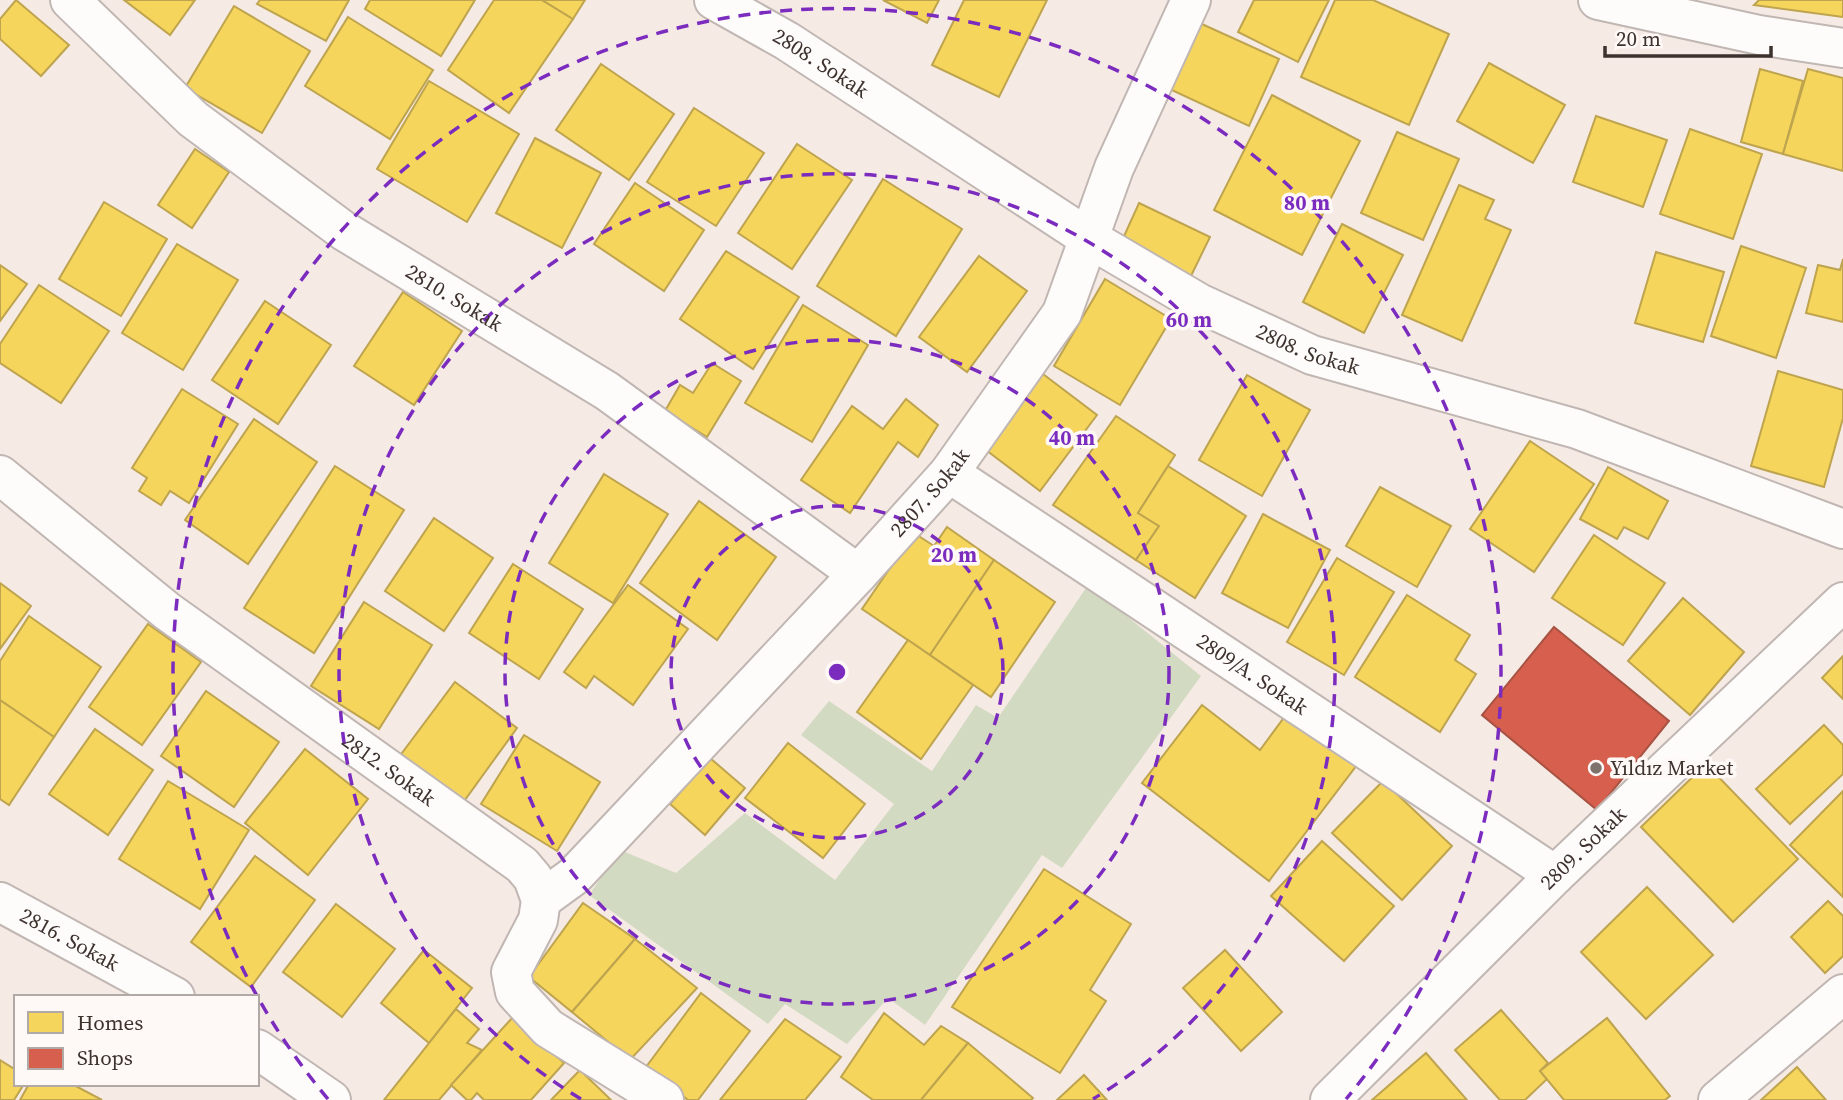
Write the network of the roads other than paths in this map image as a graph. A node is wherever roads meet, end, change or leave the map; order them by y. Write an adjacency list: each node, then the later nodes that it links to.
1 (70, 0): 10 (street, 2810. Sokak)
2 (714, 0): 6 (street, 2808. Sokak)
3 (1191, 0): 6 (street, 2807. Sokak)
4 (1598, 0): 5 (street)
5 (1843, 48)
6 (1090, 239): 7 (street, 2807. Sokak); 9 (street, 2808. Sokak)
7 (949, 473): 10 (street, 2807. Sokak); 12 (street, 2809/A. Sokak)
8 (0, 475): 13 (street, 2812. Sokak)
9 (1843, 529)
10 (858, 574): 13 (street, 2807. Sokak)
11 (1843, 602): 12 (street, 2809. Sokak)
12 (1555, 875): 20 (street, 2809. Sokak)
13 (541, 900): 19 (street)
14 (0, 902): 16 (street, 2816. Sokak)
15 (1843, 994): 21 (street)
16 (171, 995)
17 (259, 1050): 18 (street)
18 (331, 1100)
19 (664, 1100)
20 (1330, 1100)
21 (1718, 1100)

